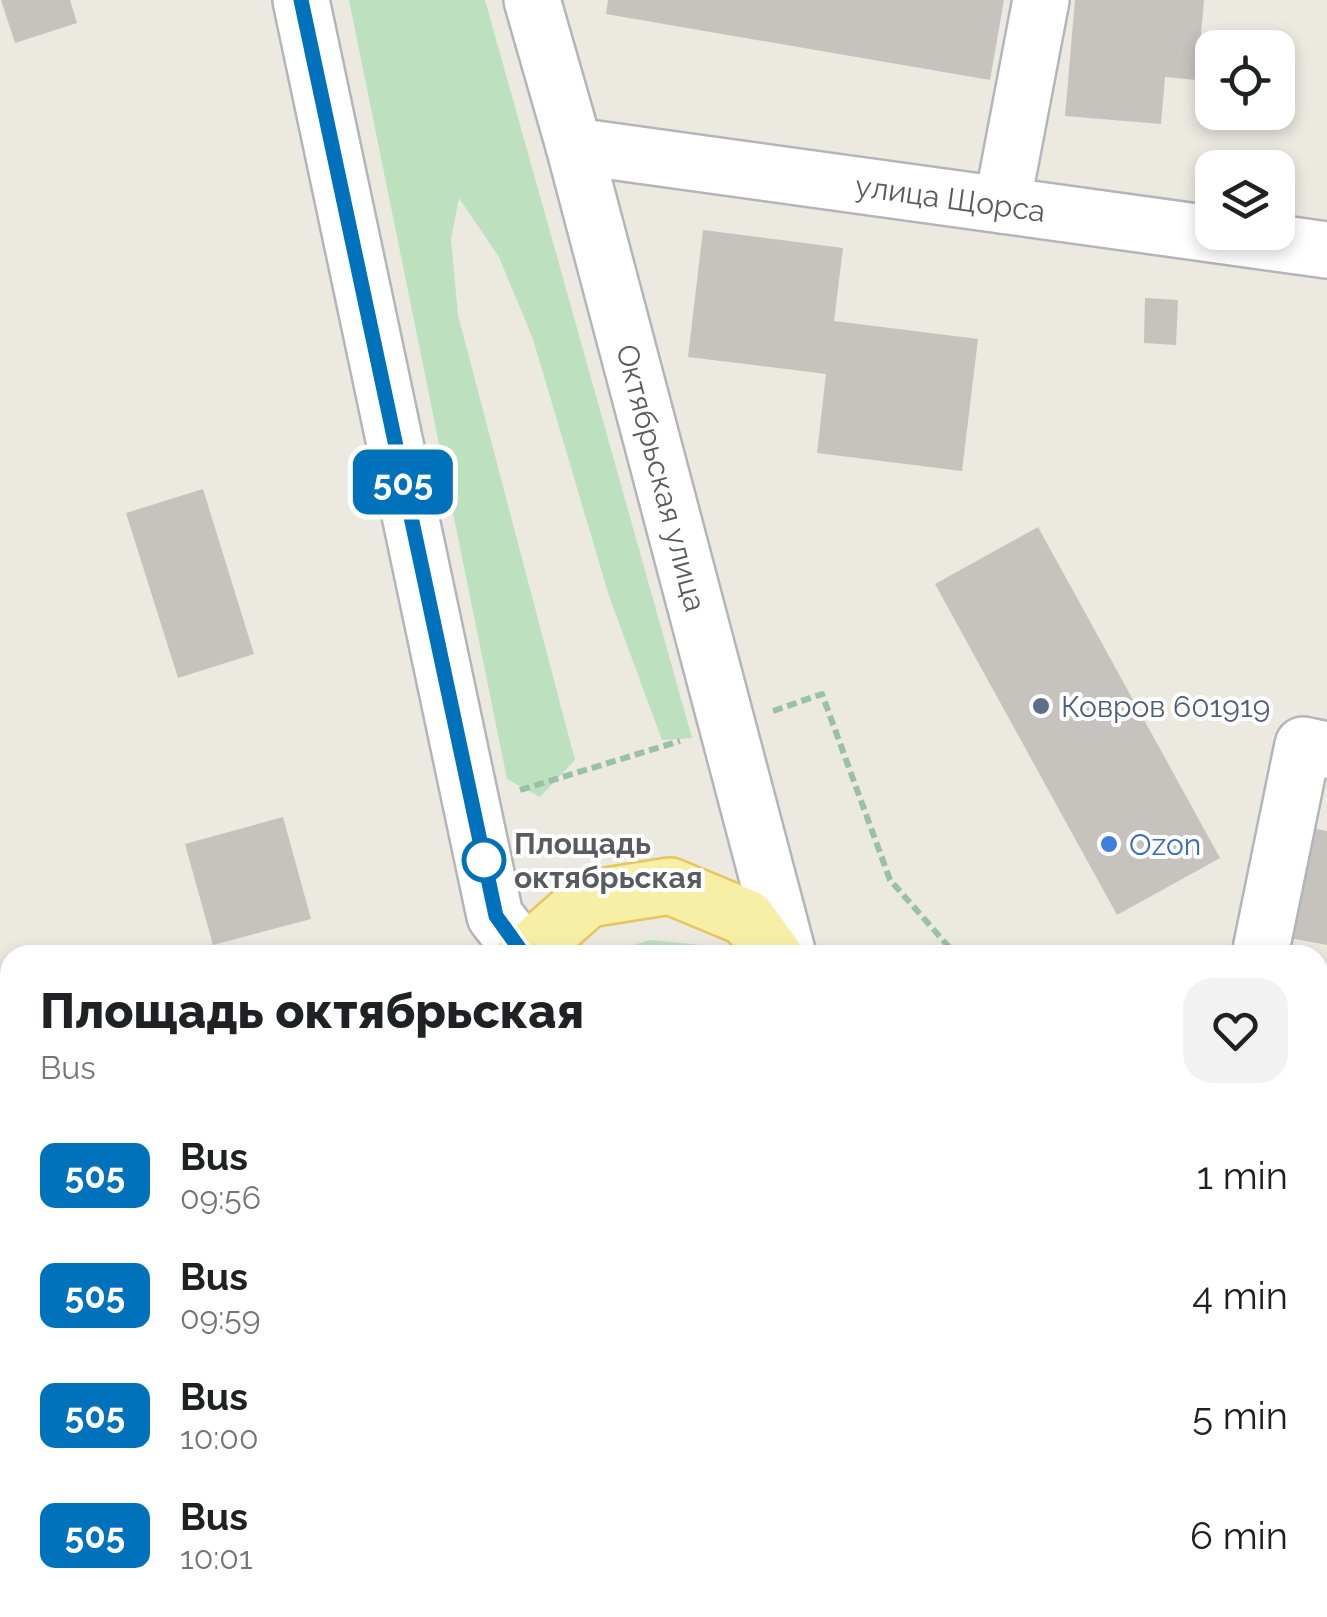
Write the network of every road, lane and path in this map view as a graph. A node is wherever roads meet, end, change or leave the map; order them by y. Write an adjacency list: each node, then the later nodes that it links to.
1 (301, 0): 8 (street)
2 (532, 0): 4 (street, Октябрьская улица)
3 (1041, 0): 5 (street)
4 (574, 146): 5 (street, улица Щорса); 11 (street, Октябрьская улица)
5 (1002, 205): 6 (street, улица Щорса)
6 (1327, 250)
7 (1327, 750): 12 (street)
8 (517, 945)
9 (534, 945): 10 (main road)
10 (767, 945)
11 (785, 945)
12 (1262, 945)

